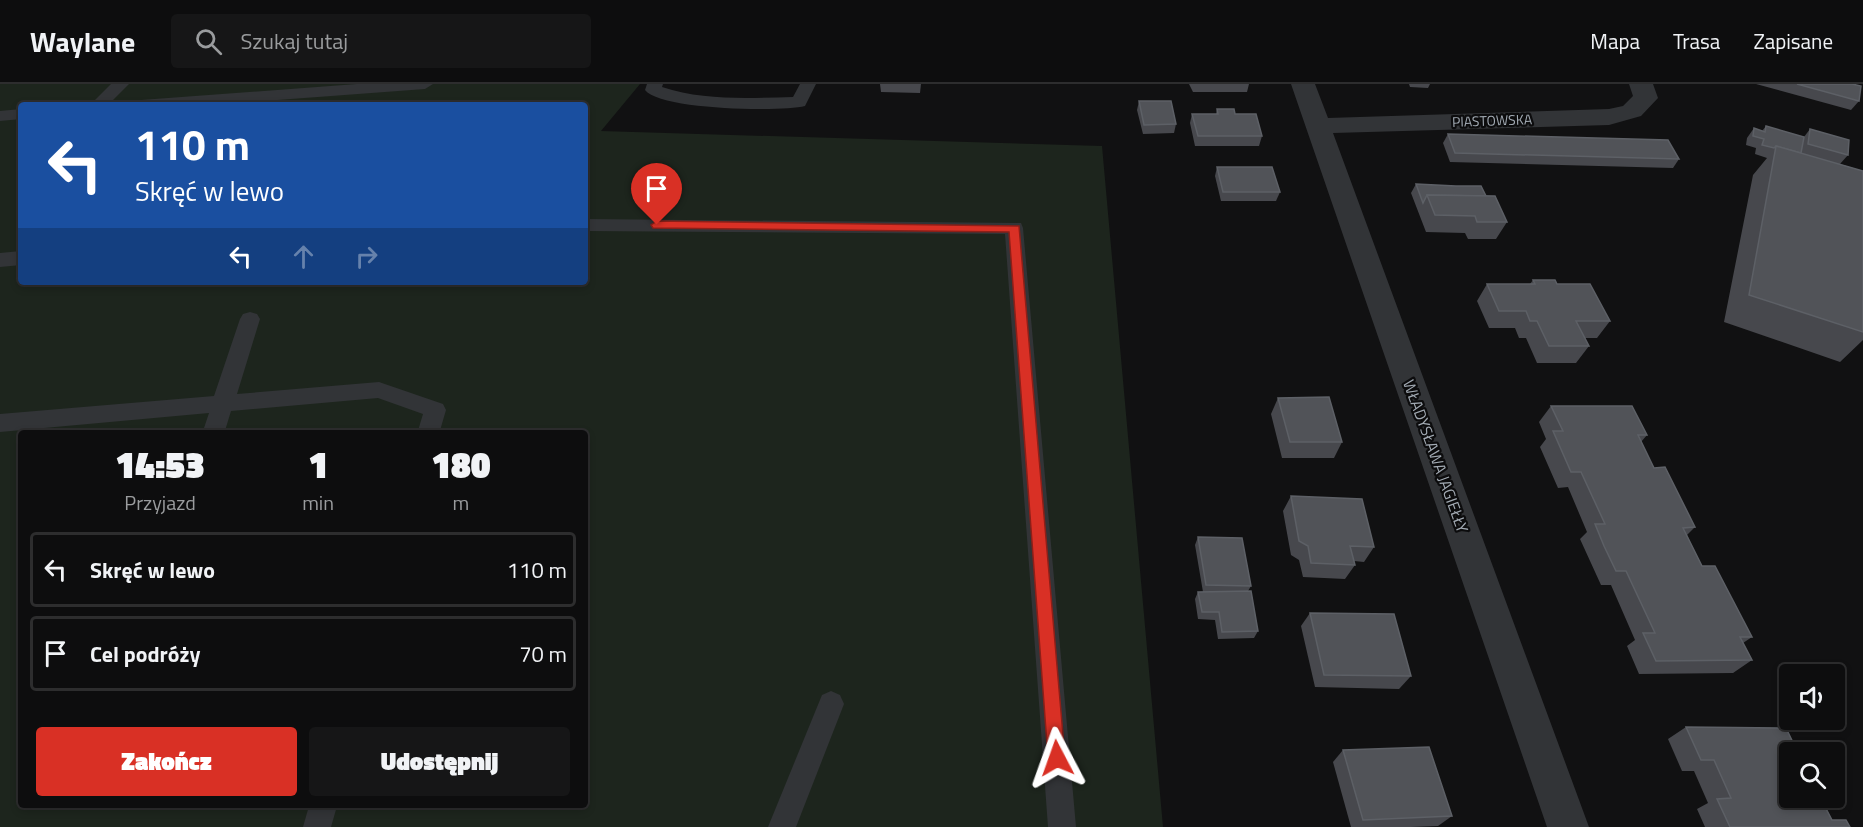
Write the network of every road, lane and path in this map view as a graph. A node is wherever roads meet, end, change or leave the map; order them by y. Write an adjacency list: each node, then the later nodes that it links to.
1 (121, 84): 8 (lane)
2 (425, 84): 7 (lane)
3 (656, 84): 4 (lane)
4 (808, 84)
5 (1303, 84): 12 (street, WŁADYSŁAWA JAGIEŁŁY)
6 (1641, 84): 12 (street, PIASTOWSKA)
7 (331, 87): 9 (lane)
8 (101, 102)
9 (173, 102)
10 (18, 114): 11 (lane)
11 (0, 116)
12 (1318, 126): 26 (street, WŁADYSŁAWA JAGIEŁŁY)
13 (588, 225): 25 (lane)
14 (18, 258): 15 (lane)
15 (0, 260)
16 (250, 319): 17 (lane)
17 (225, 403): 18 (lane); 19 (lane); 20 (lane)
18 (0, 423)
19 (215, 430)
20 (429, 430)
21 (831, 704): 24 (lane)
22 (322, 808): 23 (lane)
23 (317, 827)
24 (782, 827)
25 (1062, 827)
26 (1568, 827)

